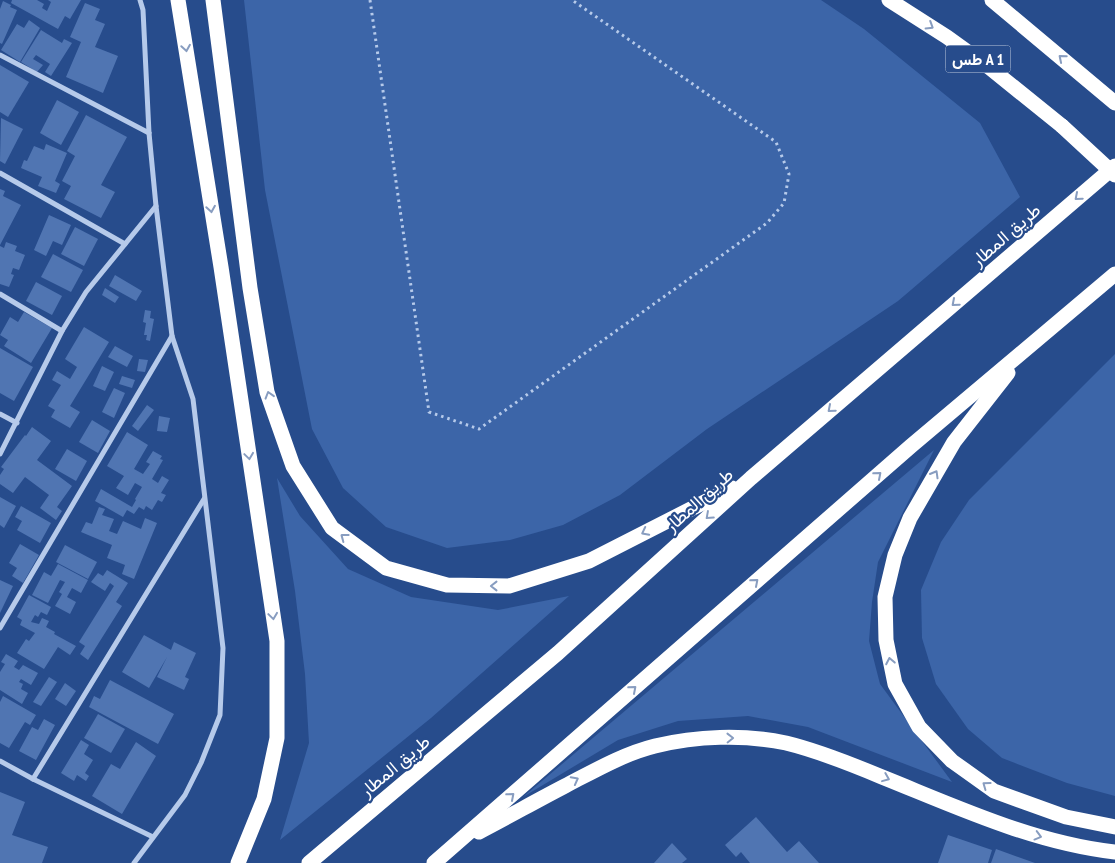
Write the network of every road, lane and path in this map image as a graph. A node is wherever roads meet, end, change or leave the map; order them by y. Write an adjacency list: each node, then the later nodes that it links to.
1 (140, 0): 10 (street)
2 (178, 0): 34 (highway, one-way to 34)
3 (213, 0): 24 (highway, one-way to 3)
4 (370, 0): 5 (path)
5 (572, 0)
6 (889, 0): 13 (highway, طس A 1, one-way to 13, bridge)
7 (995, 1): 9 (highway, one-way to 7)
8 (0, 55): 10 (street)
9 (1115, 103)
10 (149, 133): 14 (street)
11 (1115, 166): 24 (highway, طريق المطار, one-way to 24)
12 (0, 173): 15 (street)
13 (1115, 174)
14 (156, 206): 15 (street); 19 (street)
15 (125, 244): 18 (street)
16 (1115, 274): 20 (highway)
17 (0, 294): 18 (street)
18 (62, 331): 22 (street)
19 (172, 336): 25 (street); 26 (street)
20 (1026, 349): 29 (highway, one-way to 20); 31 (highway, one-way to 20)
21 (0, 414): 22 (street)
22 (17, 423): 23 (street)
23 (0, 454)
24 (751, 478): 35 (highway, طريق المطار, one-way to 35)
25 (204, 499): 28 (street); 30 (street)
26 (0, 628)
27 (0, 761): 28 (street)
28 (32, 779): 30 (street)
29 (1115, 827)
30 (153, 837): 33 (street)
31 (456, 845): 32 (highway, one-way to 32); 36 (highway)
32 (1115, 852)
33 (134, 863)
34 (238, 863)
35 (309, 863)
36 (434, 863)

